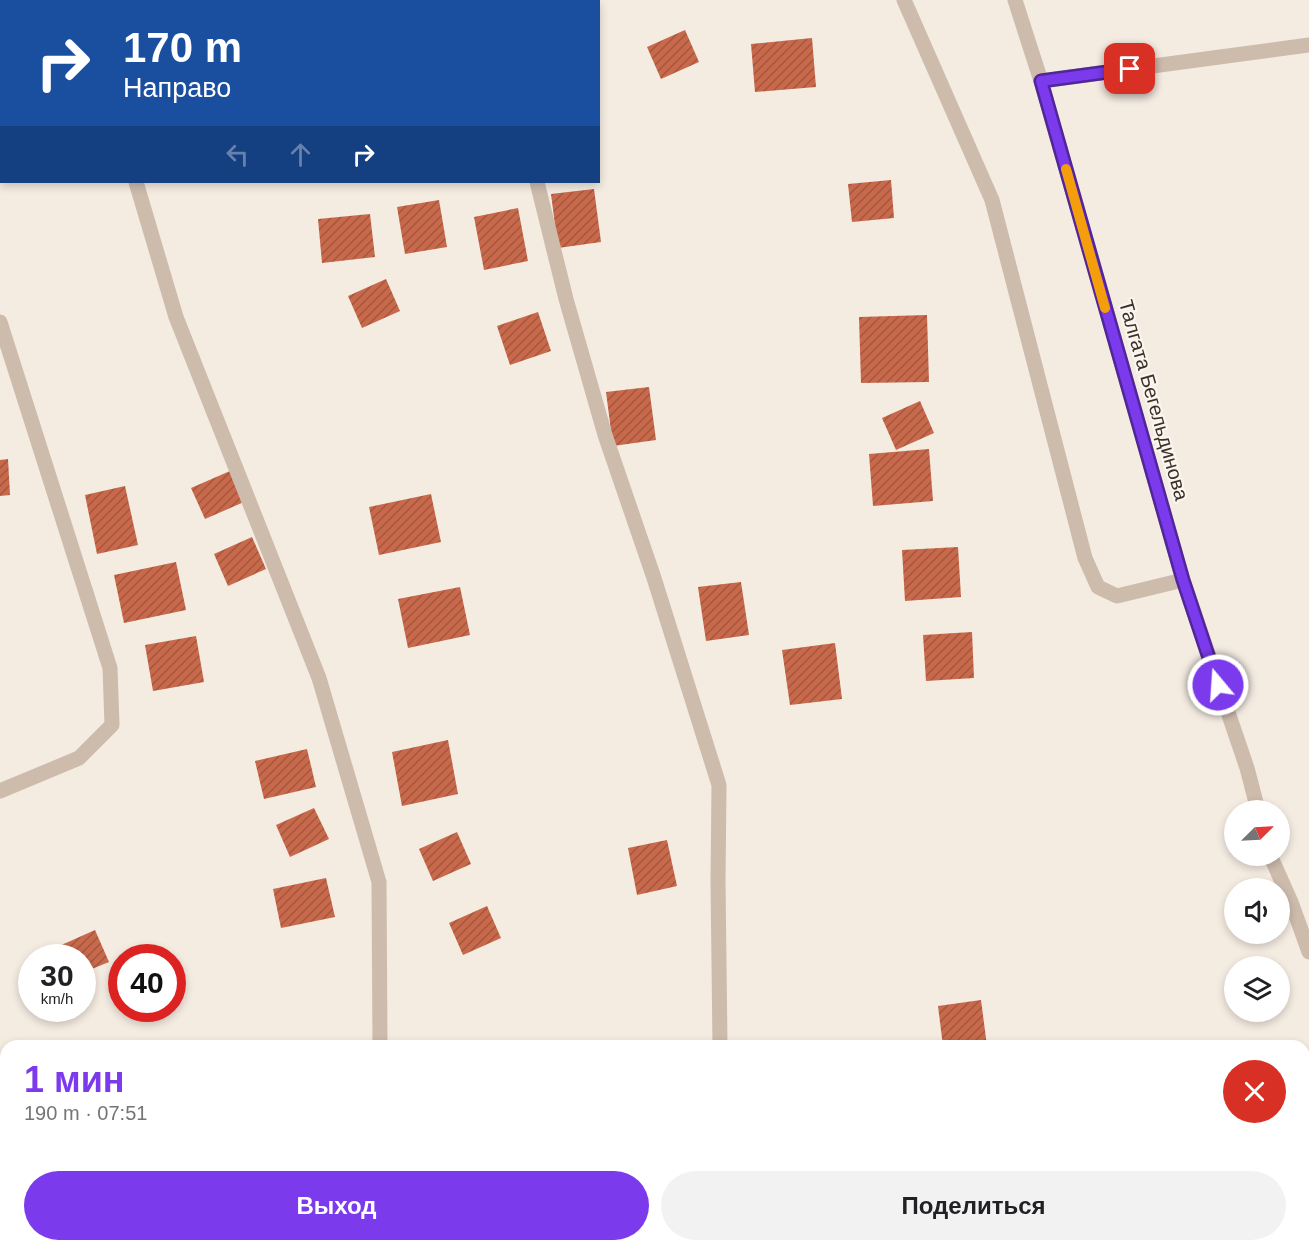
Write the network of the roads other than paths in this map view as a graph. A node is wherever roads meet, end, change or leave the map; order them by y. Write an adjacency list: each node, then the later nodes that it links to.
1 (904, 0): 8 (street)
2 (1015, 0): 4 (street, Талгата Бегельдинова)
3 (1309, 45): 4 (street)
4 (1041, 81): 8 (street, Талгата Бегельдинова)
5 (136, 183): 13 (street)
6 (537, 183): 14 (street)
7 (0, 322): 9 (street)
8 (1183, 580): 10 (street, Талгата Бегельдинова)
9 (0, 791)
10 (1255, 800)
11 (1275, 866): 12 (street)
12 (1309, 952)
13 (380, 1040)
14 (720, 1040)

